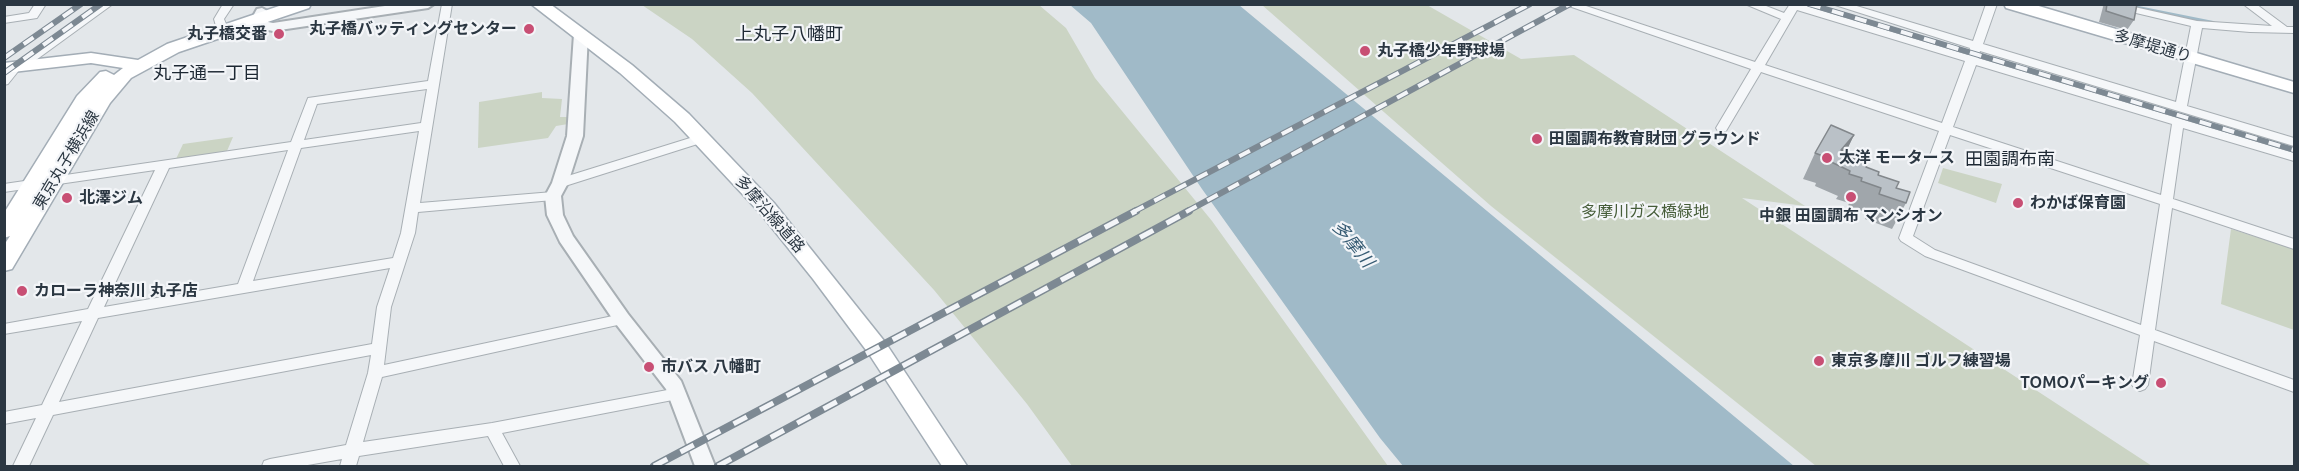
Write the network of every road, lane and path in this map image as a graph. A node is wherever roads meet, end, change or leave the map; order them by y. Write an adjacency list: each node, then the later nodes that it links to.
1 (41, 4): 18 (street)
2 (108, 4): 27 (street)
3 (229, 4): 19 (street)
4 (284, 4): 16 (main road)
5 (303, 4): 16 (main road)
6 (428, 4): 16 (street)
7 (447, 4): 30 (street)
8 (539, 4): 22 (main road, 多摩沿線道路)
9 (1568, 4): 28 (street)
10 (1750, 4): 17 (street)
11 (1837, 4): 24 (street)
12 (1992, 4): 24 (street)
13 (2012, 4): 25 (main road, 多摩堤通り)
14 (2103, 4): 20 (street)
15 (2248, 4): 21 (street)
16 (263, 12): 19 (main road); 26 (main road)
17 (1787, 18): 24 (street); 28 (street)
18 (4, 20)
19 (220, 24): 26 (main road)
20 (2197, 24): 21 (street); 25 (street)
21 (2289, 29): 23 (street)
22 (581, 34): 36 (main road, 多摩沿線道路); 44 (street)
23 (2295, 38)
24 (1974, 52): 32 (street); 35 (street)
25 (2191, 57): 31 (main road, 多摩堤通り); 32 (street)
26 (131, 64): 27 (main road); 41 (main road, 東京丸子横浜線); 42 (main road, 東京丸子横浜線)
27 (14, 67): 29 (street)
28 (1759, 68): 34 (street); 35 (street)
29 (4, 82)
30 (434, 84): 33 (street); 38 (street)
31 (2295, 87)
32 (2180, 115): 37 (street); 39 (street); 45 (street)
33 (425, 126): 38 (street); 46 (street)
34 (1722, 128)
35 (1945, 129): 45 (street); 55 (street)
36 (703, 138): 44 (street); 70 (main road, 多摩沿線道路)
37 (2295, 142)
38 (297, 144): 40 (street); 51 (street)
39 (2295, 157)
40 (164, 164): 41 (street); 52 (street)
41 (54, 181): 42 (street); 50 (main road, 東京丸子横浜線)
42 (32, 184): 43 (street); 47 (main road, 東京丸子横浜線)
43 (4, 188)
44 (556, 190): 46 (street); 53 (street)
45 (2166, 202): 48 (street); 55 (street)
46 (412, 208): 49 (street)
47 (4, 231)
48 (2295, 244)
49 (397, 262): 51 (street); 56 (street)
50 (4, 264)
51 (244, 288): 52 (street)
52 (93, 315): 54 (street); 61 (street)
53 (622, 319): 57 (street); 60 (street)
54 (4, 329)
55 (2147, 332): 58 (street); 59 (street)
56 (380, 348): 57 (street); 61 (street)
57 (376, 373): 64 (street)
58 (2140, 385)
59 (2295, 386)
60 (678, 394): 63 (street); 69 (street)
61 (47, 409): 62 (street); 65 (street)
62 (4, 418)
63 (492, 429): 64 (street); 68 (street)
64 (355, 450): 66 (street); 67 (street)
65 (21, 466)
66 (270, 466)
67 (348, 466)
68 (512, 466)
69 (705, 466)
70 (955, 466)

